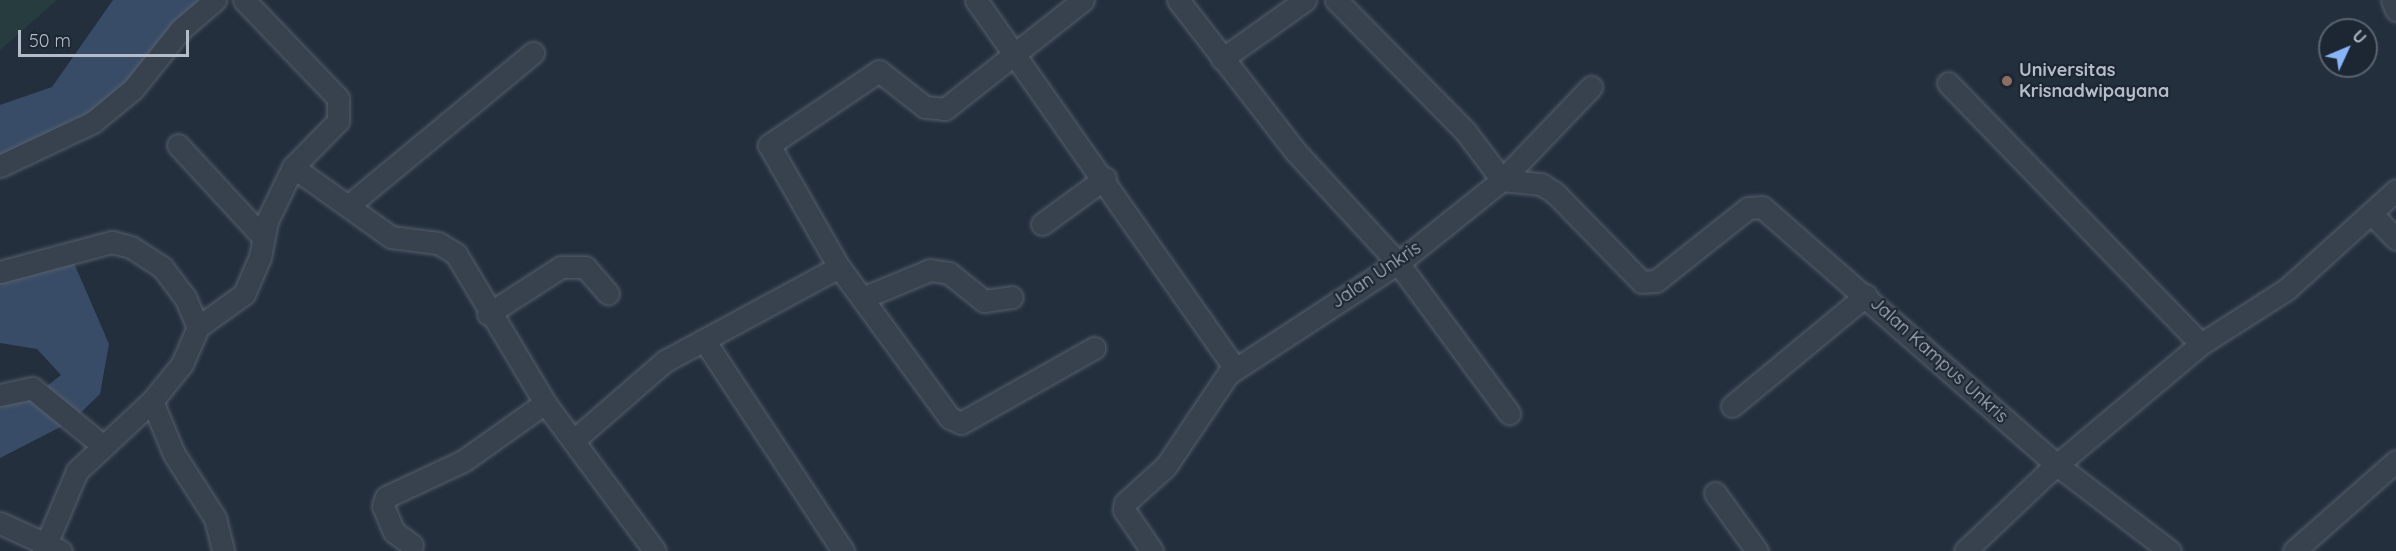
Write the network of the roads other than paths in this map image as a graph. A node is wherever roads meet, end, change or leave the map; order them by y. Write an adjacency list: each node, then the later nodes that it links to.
1 (215, 0): 16 (street)
2 (244, 0): 17 (street)
3 (976, 0): 10 (street)
4 (1083, 0): 10 (street)
5 (1178, 0): 12 (street)
6 (1305, 0): 12 (street)
7 (1336, 0): 19 (street)
8 (2392, 0): 9 (street)
9 (2396, 10)
10 (1016, 52): 18 (street); 27 (street)
11 (533, 53): 21 (street)
12 (1222, 59): 26 (street)
13 (1948, 83): 36 (street)
14 (1591, 87): 19 (street, Jalan Unkris)
15 (178, 145): 24 (street)
16 (0, 166)
17 (293, 167): 21 (street); 24 (street)
18 (1105, 178): 23 (street); 38 (street)
19 (1502, 180): 26 (street, Jalan Unkris); 30 (street, Jalan Kampus Unkris)
20 (2396, 190): 22 (street)
21 (349, 205): 33 (street)
22 (2371, 213): 25 (street); 36 (street)
23 (1042, 224)
24 (263, 237): 34 (street)
25 (2396, 239)
26 (1398, 263): 38 (street, Jalan Unkris); 43 (street)
27 (838, 267): 31 (street); 35 (street)
28 (0, 272): 34 (street)
29 (608, 292): 33 (street)
30 (1866, 295): 42 (street); 47 (street, Jalan Kampus Unkris)
31 (865, 297): 32 (street); 37 (street)
32 (1012, 297)
33 (488, 314): 41 (street)
34 (198, 327): 40 (street)
35 (704, 340): 44 (street); 54 (street)
36 (2201, 345): 47 (street)
37 (1094, 348)
38 (1234, 366): 55 (street, Jalan Unkris)
39 (0, 395): 45 (street)
40 (152, 401): 45 (street); 52 (street)
41 (545, 404): 44 (street); 50 (street)
42 (1732, 406)
43 (1509, 413)
44 (574, 440): 53 (street)
45 (103, 446): 51 (street)
46 (2396, 461): 59 (street)
47 (2057, 465): 57 (street); 58 (street, Jalan Kampus Unkris)
48 (1715, 493): 56 (street)
49 (0, 523): 51 (street)
50 (412, 545)
51 (50, 548)
52 (224, 551)
53 (655, 551)
54 (843, 551)
55 (1152, 551)
56 (1757, 551)
57 (1965, 551)
58 (2170, 551)
59 (2294, 551)

